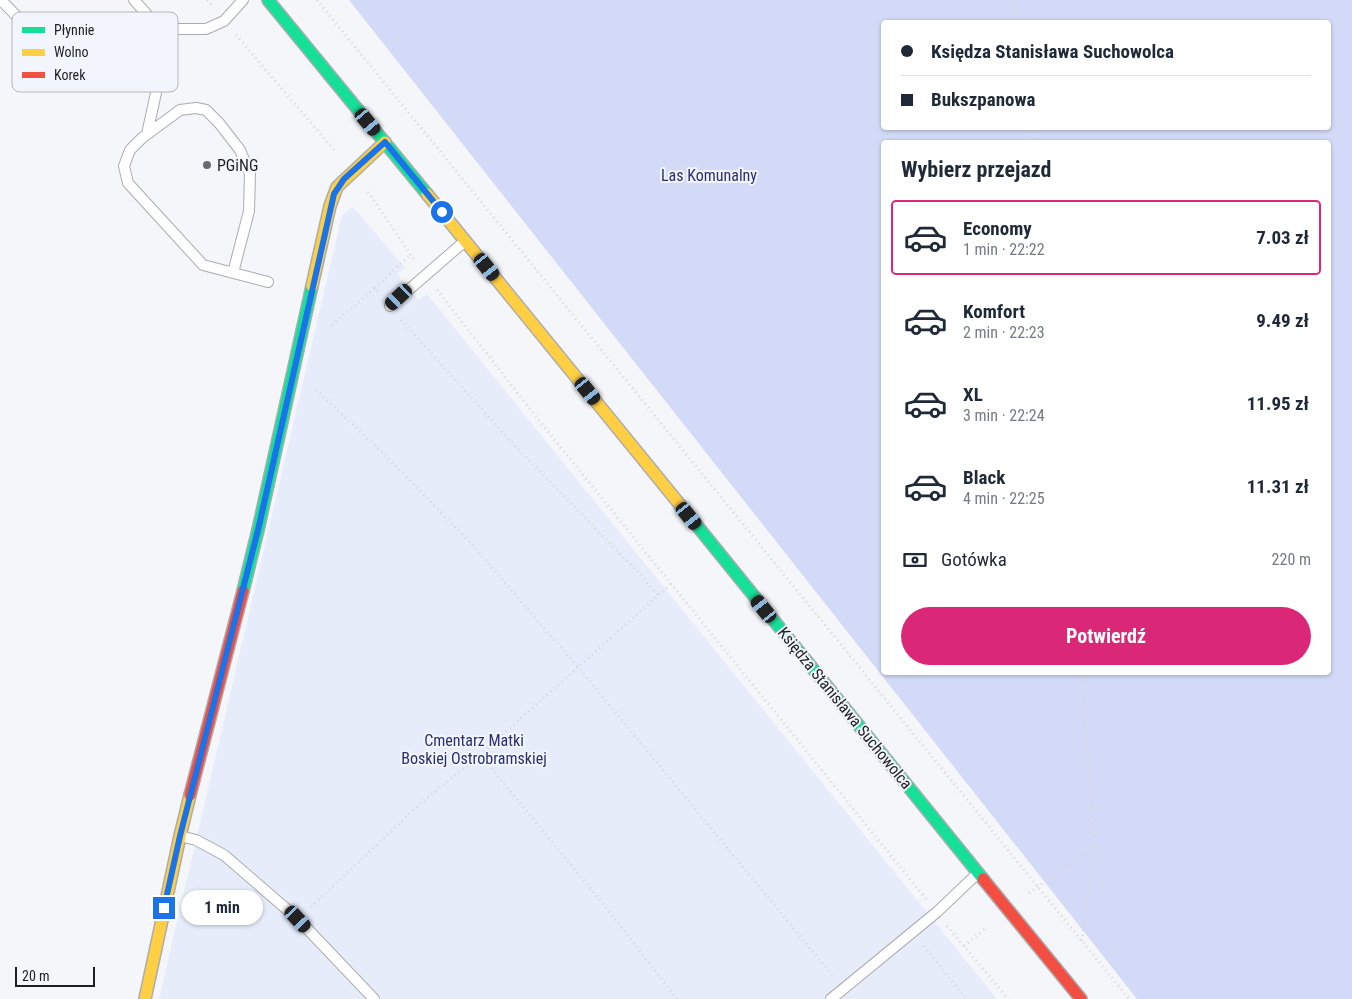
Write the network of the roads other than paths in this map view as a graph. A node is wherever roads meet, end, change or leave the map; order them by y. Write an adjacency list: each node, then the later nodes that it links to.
1 (1, 0): 5 (lane)
2 (134, 0): 6 (lane)
3 (243, 0): 7 (lane)
4 (268, 0): 10 (main road, Księdza Stanisława Suchowolca)
5 (13, 12)
6 (147, 12)
7 (178, 29)
8 (154, 92): 9 (lane)
9 (147, 134): 12 (lane); 12 (lane)
10 (385, 142): 11 (main road, Księdza Stanisława Suchowolca); 15 (main road)
11 (466, 240): 14 (lane); 16 (main road, Księdza Stanisława Suchowolca)
12 (233, 273): 13 (lane)
13 (268, 282)
14 (390, 306)
15 (180, 836): 17 (main road); 18 (lane)
16 (979, 873): 19 (lane); 20 (main road, Księdza Stanisława Suchowolca)
17 (144, 999)
18 (374, 999)
19 (831, 999)
20 (1081, 999)

